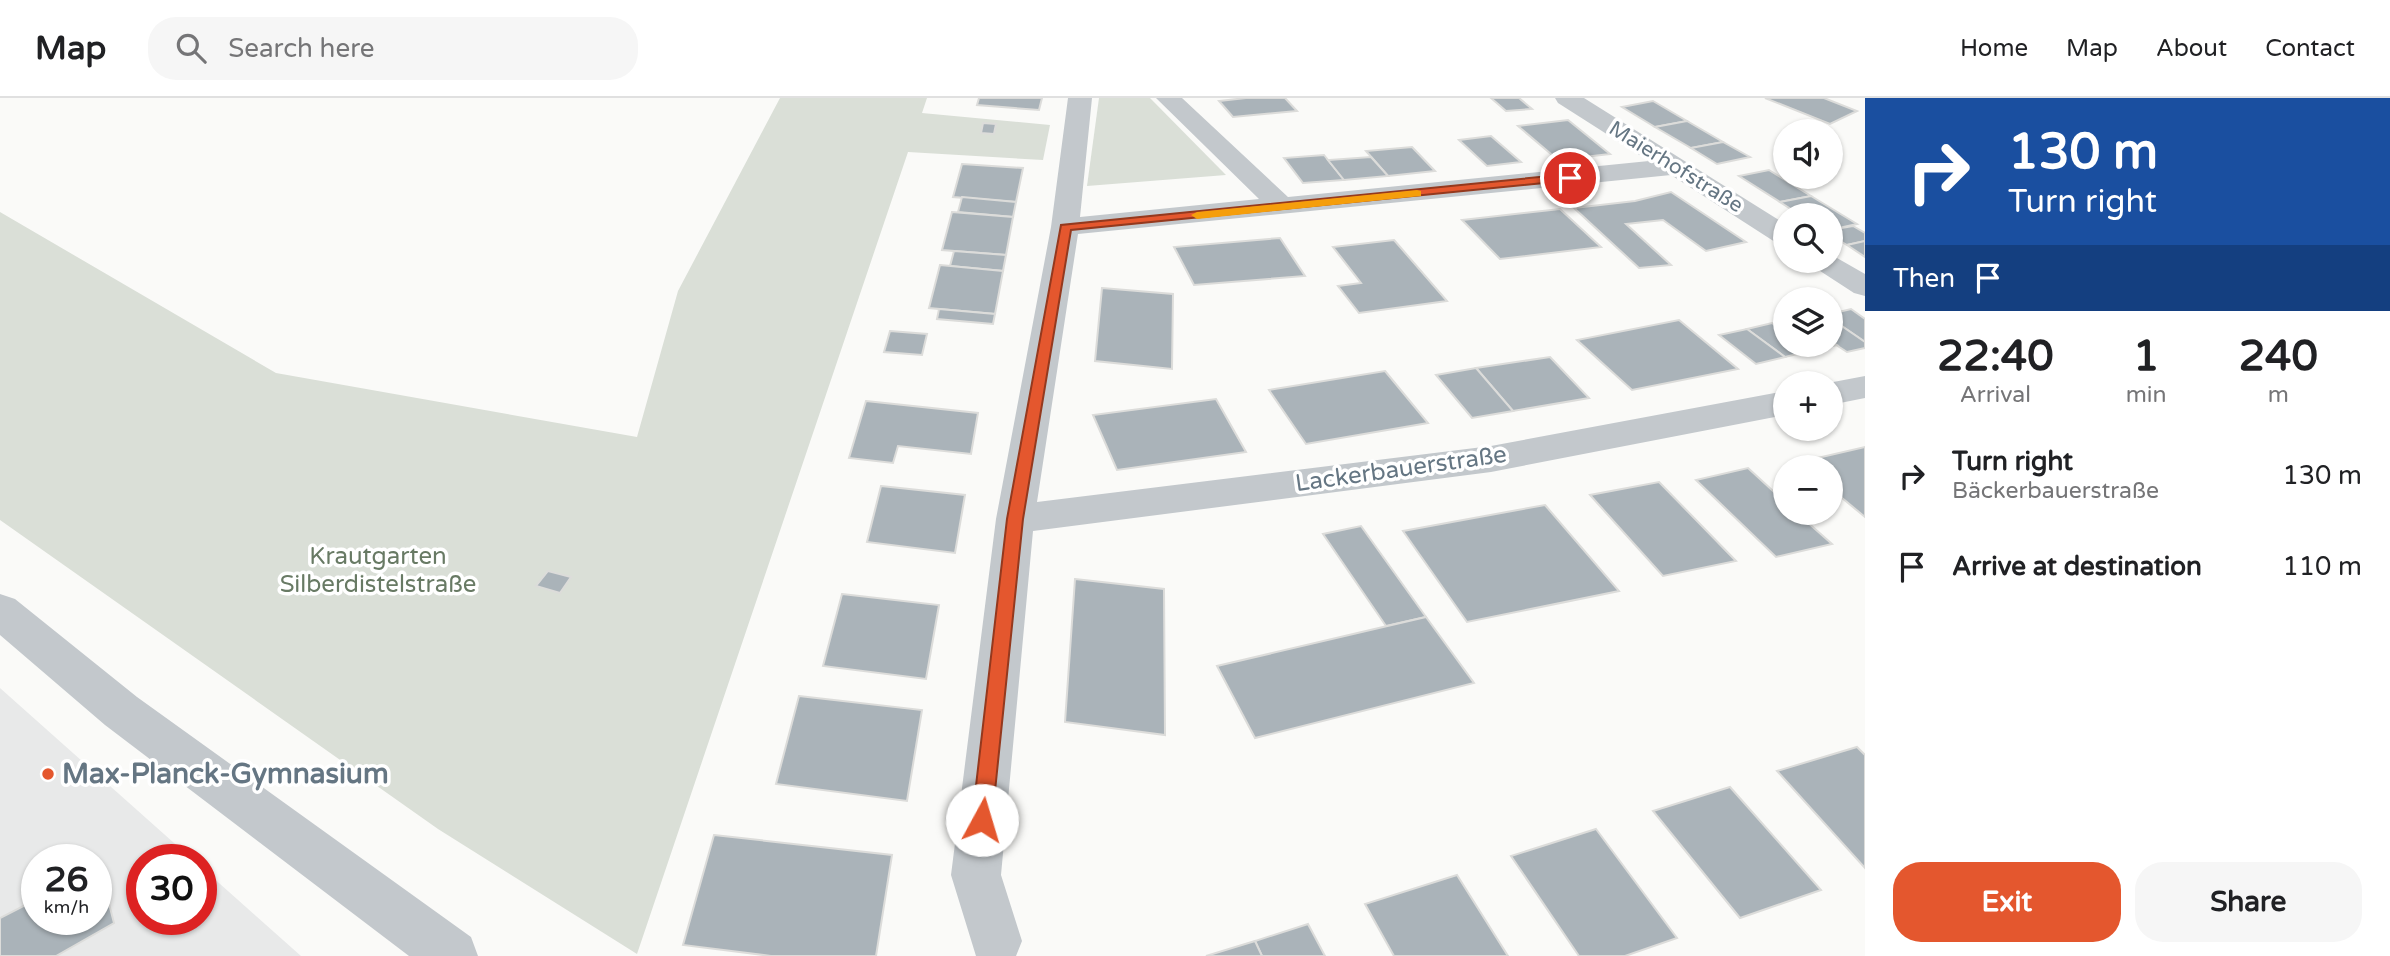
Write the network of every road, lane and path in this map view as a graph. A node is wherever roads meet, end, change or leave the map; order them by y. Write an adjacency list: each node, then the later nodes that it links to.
1 (1080, 98): 6 (street)
2 (1168, 98): 5 (street)
3 (1567, 98): 4 (street, Maierhofstraße)
4 (1674, 167): 5 (street); 7 (street, Maierhofstraße)
5 (1283, 208): 6 (street)
6 (1065, 227): 13 (street)
7 (1773, 229)
8 (1843, 273): 9 (street)
9 (1865, 287)
10 (1865, 387): 11 (street)
11 (1843, 391)
12 (1773, 405): 13 (street, Lackerbauerstraße)
13 (1015, 519): 15 (street)
14 (0, 611): 16 (street)
15 (996, 941)
16 (452, 956)

